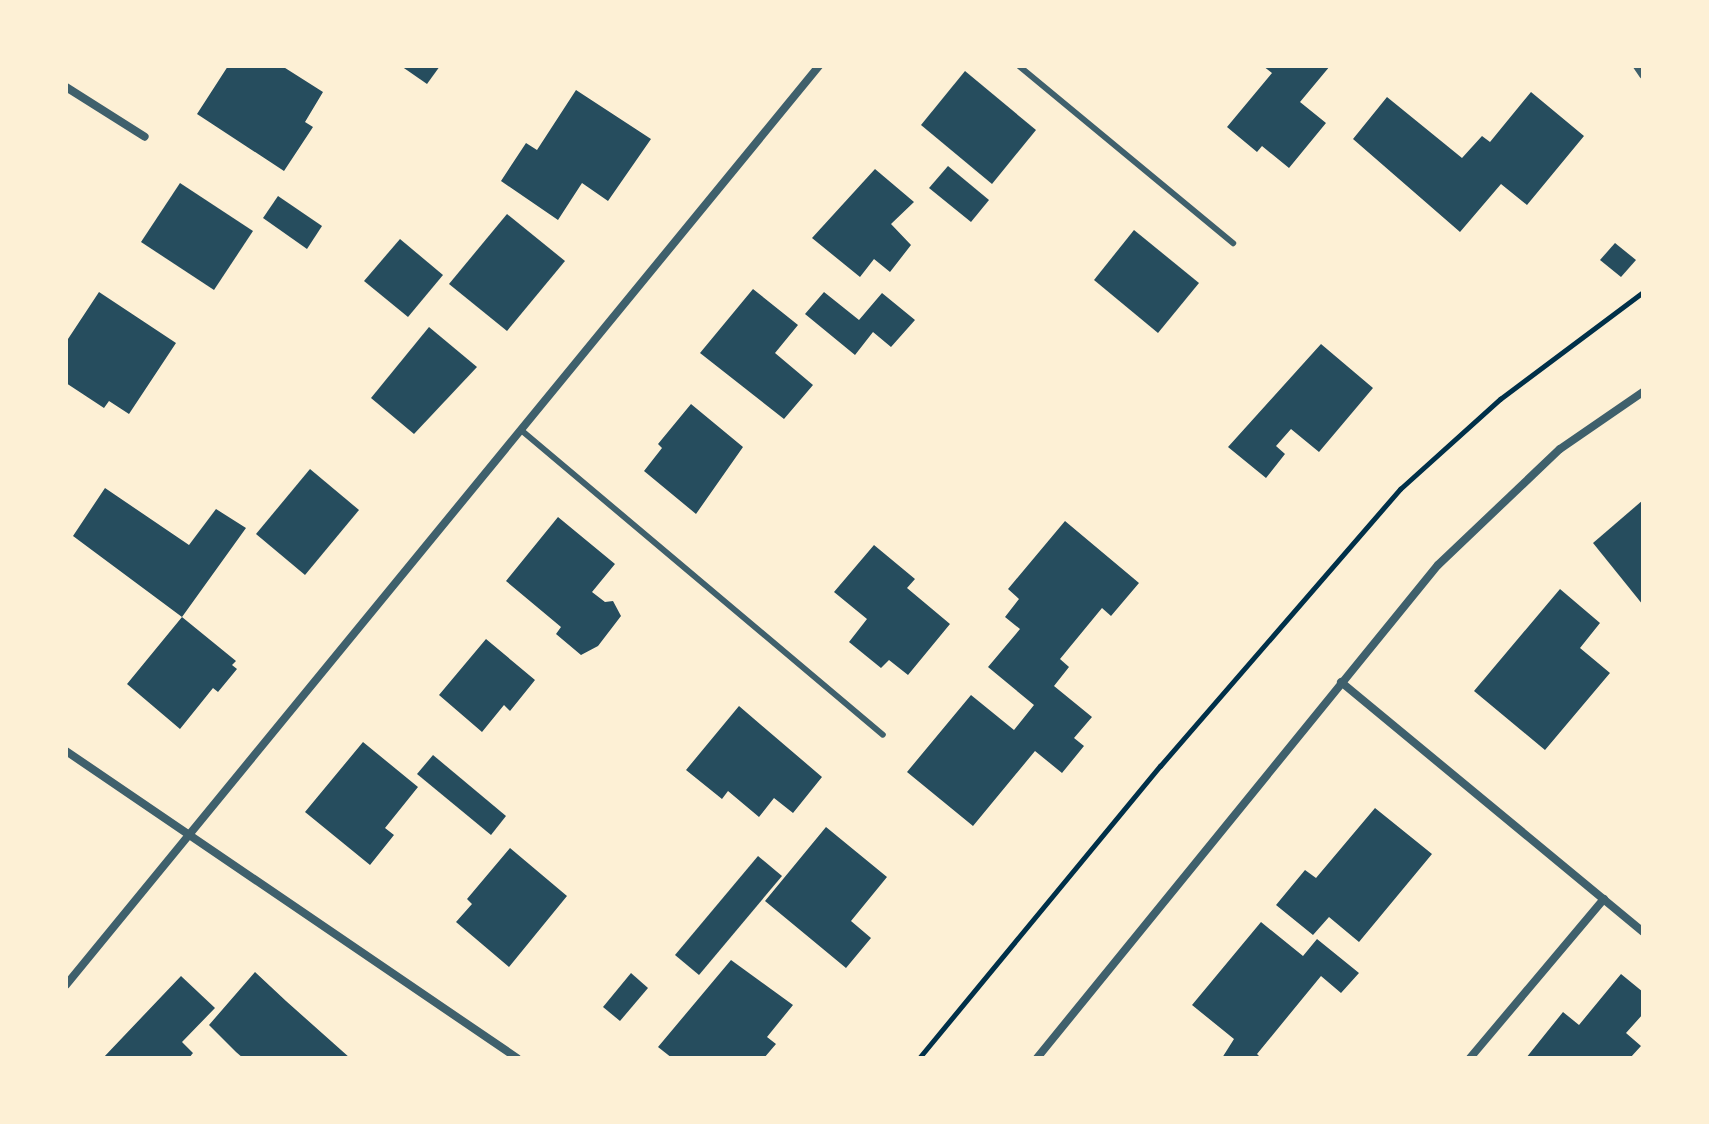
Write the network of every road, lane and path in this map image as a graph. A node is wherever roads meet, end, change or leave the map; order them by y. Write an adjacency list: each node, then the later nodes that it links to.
1 (819, 66): 10 (street)
2 (1019, 66): 7 (lane)
3 (1637, 66): 4 (street)
4 (1643, 75)
5 (66, 87): 6 (street)
6 (145, 137)
7 (1233, 243)
8 (1643, 292): 19 (path)
9 (1643, 392): 11 (street)
10 (521, 430): 12 (lane); 14 (street)
11 (1341, 682): 15 (street); 20 (street)
12 (883, 735)
13 (66, 751): 14 (street)
14 (189, 831): 17 (street); 18 (street)
15 (1604, 899): 16 (street); 21 (street)
16 (1643, 932)
17 (66, 985)
18 (517, 1058)
19 (919, 1058)
20 (1037, 1058)
21 (1470, 1058)

